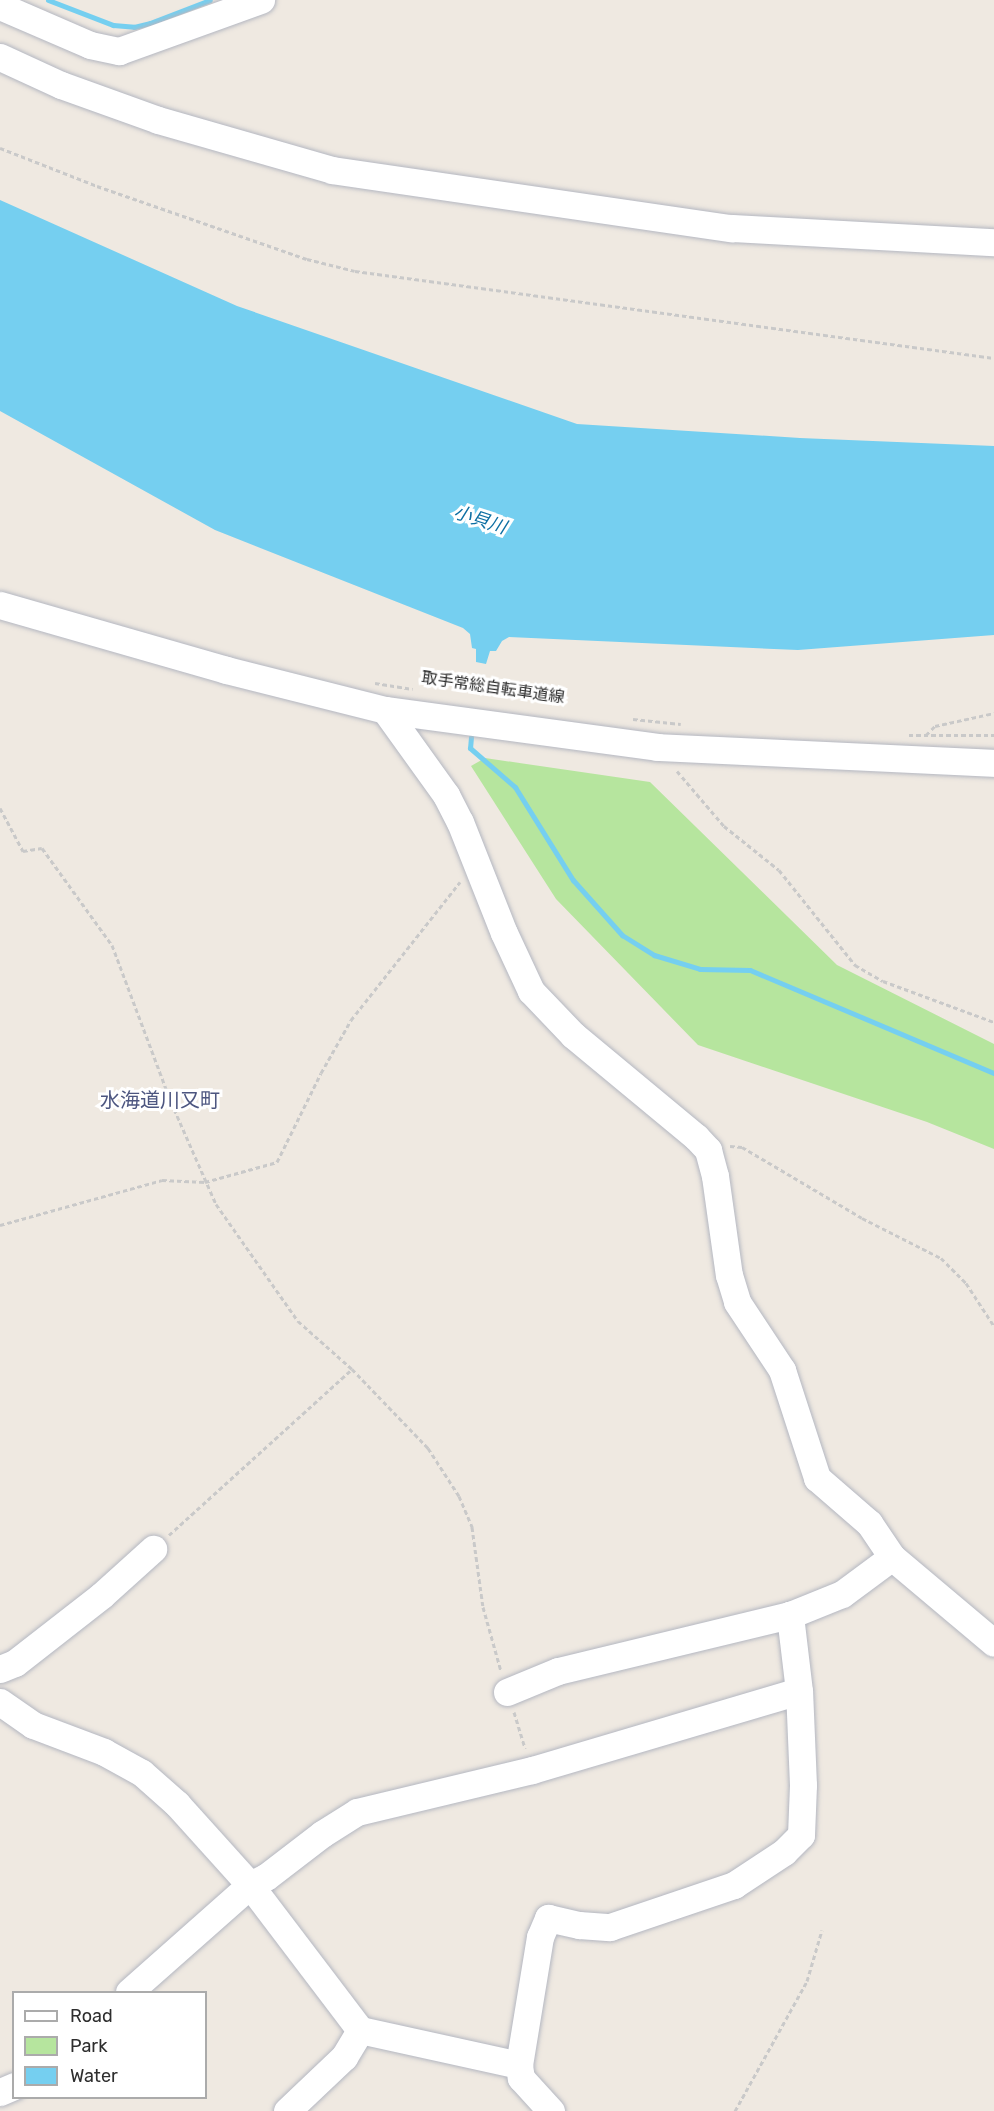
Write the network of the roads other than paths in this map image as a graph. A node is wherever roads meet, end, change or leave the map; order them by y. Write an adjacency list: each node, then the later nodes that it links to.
1 (261, 0): 2 (street)
2 (0, 6)
3 (0, 57): 4 (street)
4 (994, 242)
5 (0, 605): 6 (street)
6 (385, 710): 7 (street); 9 (street)
7 (994, 763)
8 (153, 1550): 12 (street)
9 (892, 1557): 10 (street); 11 (street)
10 (790, 1615): 13 (street); 14 (street)
11 (994, 1643)
12 (0, 1669)
13 (799, 1690): 16 (street); 19 (street)
14 (507, 1692)
15 (0, 1702): 16 (street)
16 (250, 1885): 17 (street); 18 (street)
17 (130, 1991)
18 (360, 2030): 19 (street); 20 (street)
19 (519, 2065): 21 (street)
20 (287, 2111)
21 (551, 2111)

